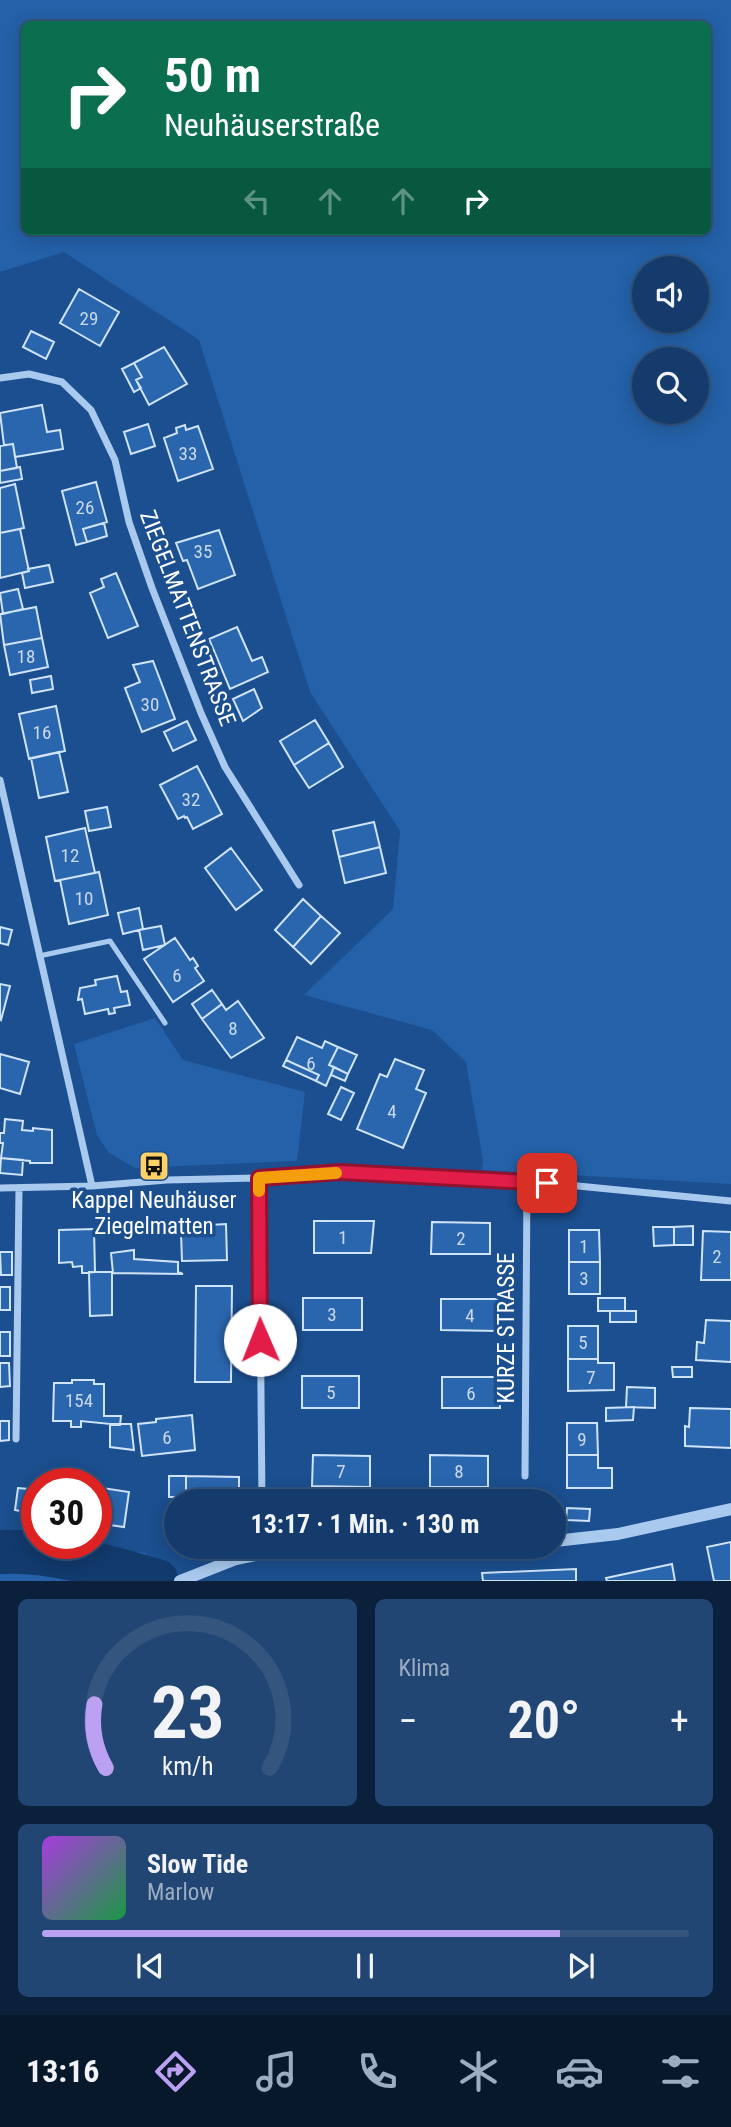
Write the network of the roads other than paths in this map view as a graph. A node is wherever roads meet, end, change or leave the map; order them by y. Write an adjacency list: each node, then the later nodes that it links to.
1 (0, 378): 3 (street, ZIEGELMATTENSTRASSE)
2 (0, 780): 4 (street)
3 (299, 885)
4 (39, 956): 5 (lane); 8 (street)
5 (165, 1023)
6 (259, 1178): 7 (street); 8 (street); 14 (street)
7 (527, 1181): 11 (street); 13 (street, KURZE STRASSE)
8 (92, 1186): 10 (street)
9 (0, 1188): 10 (street)
10 (19, 1188): 12 (street)
11 (731, 1201)
12 (16, 1439)
13 (525, 1476)
14 (262, 1489)
15 (731, 1509): 16 (street)
16 (566, 1540)
17 (236, 1559): 18 (street)
18 (180, 1581)

